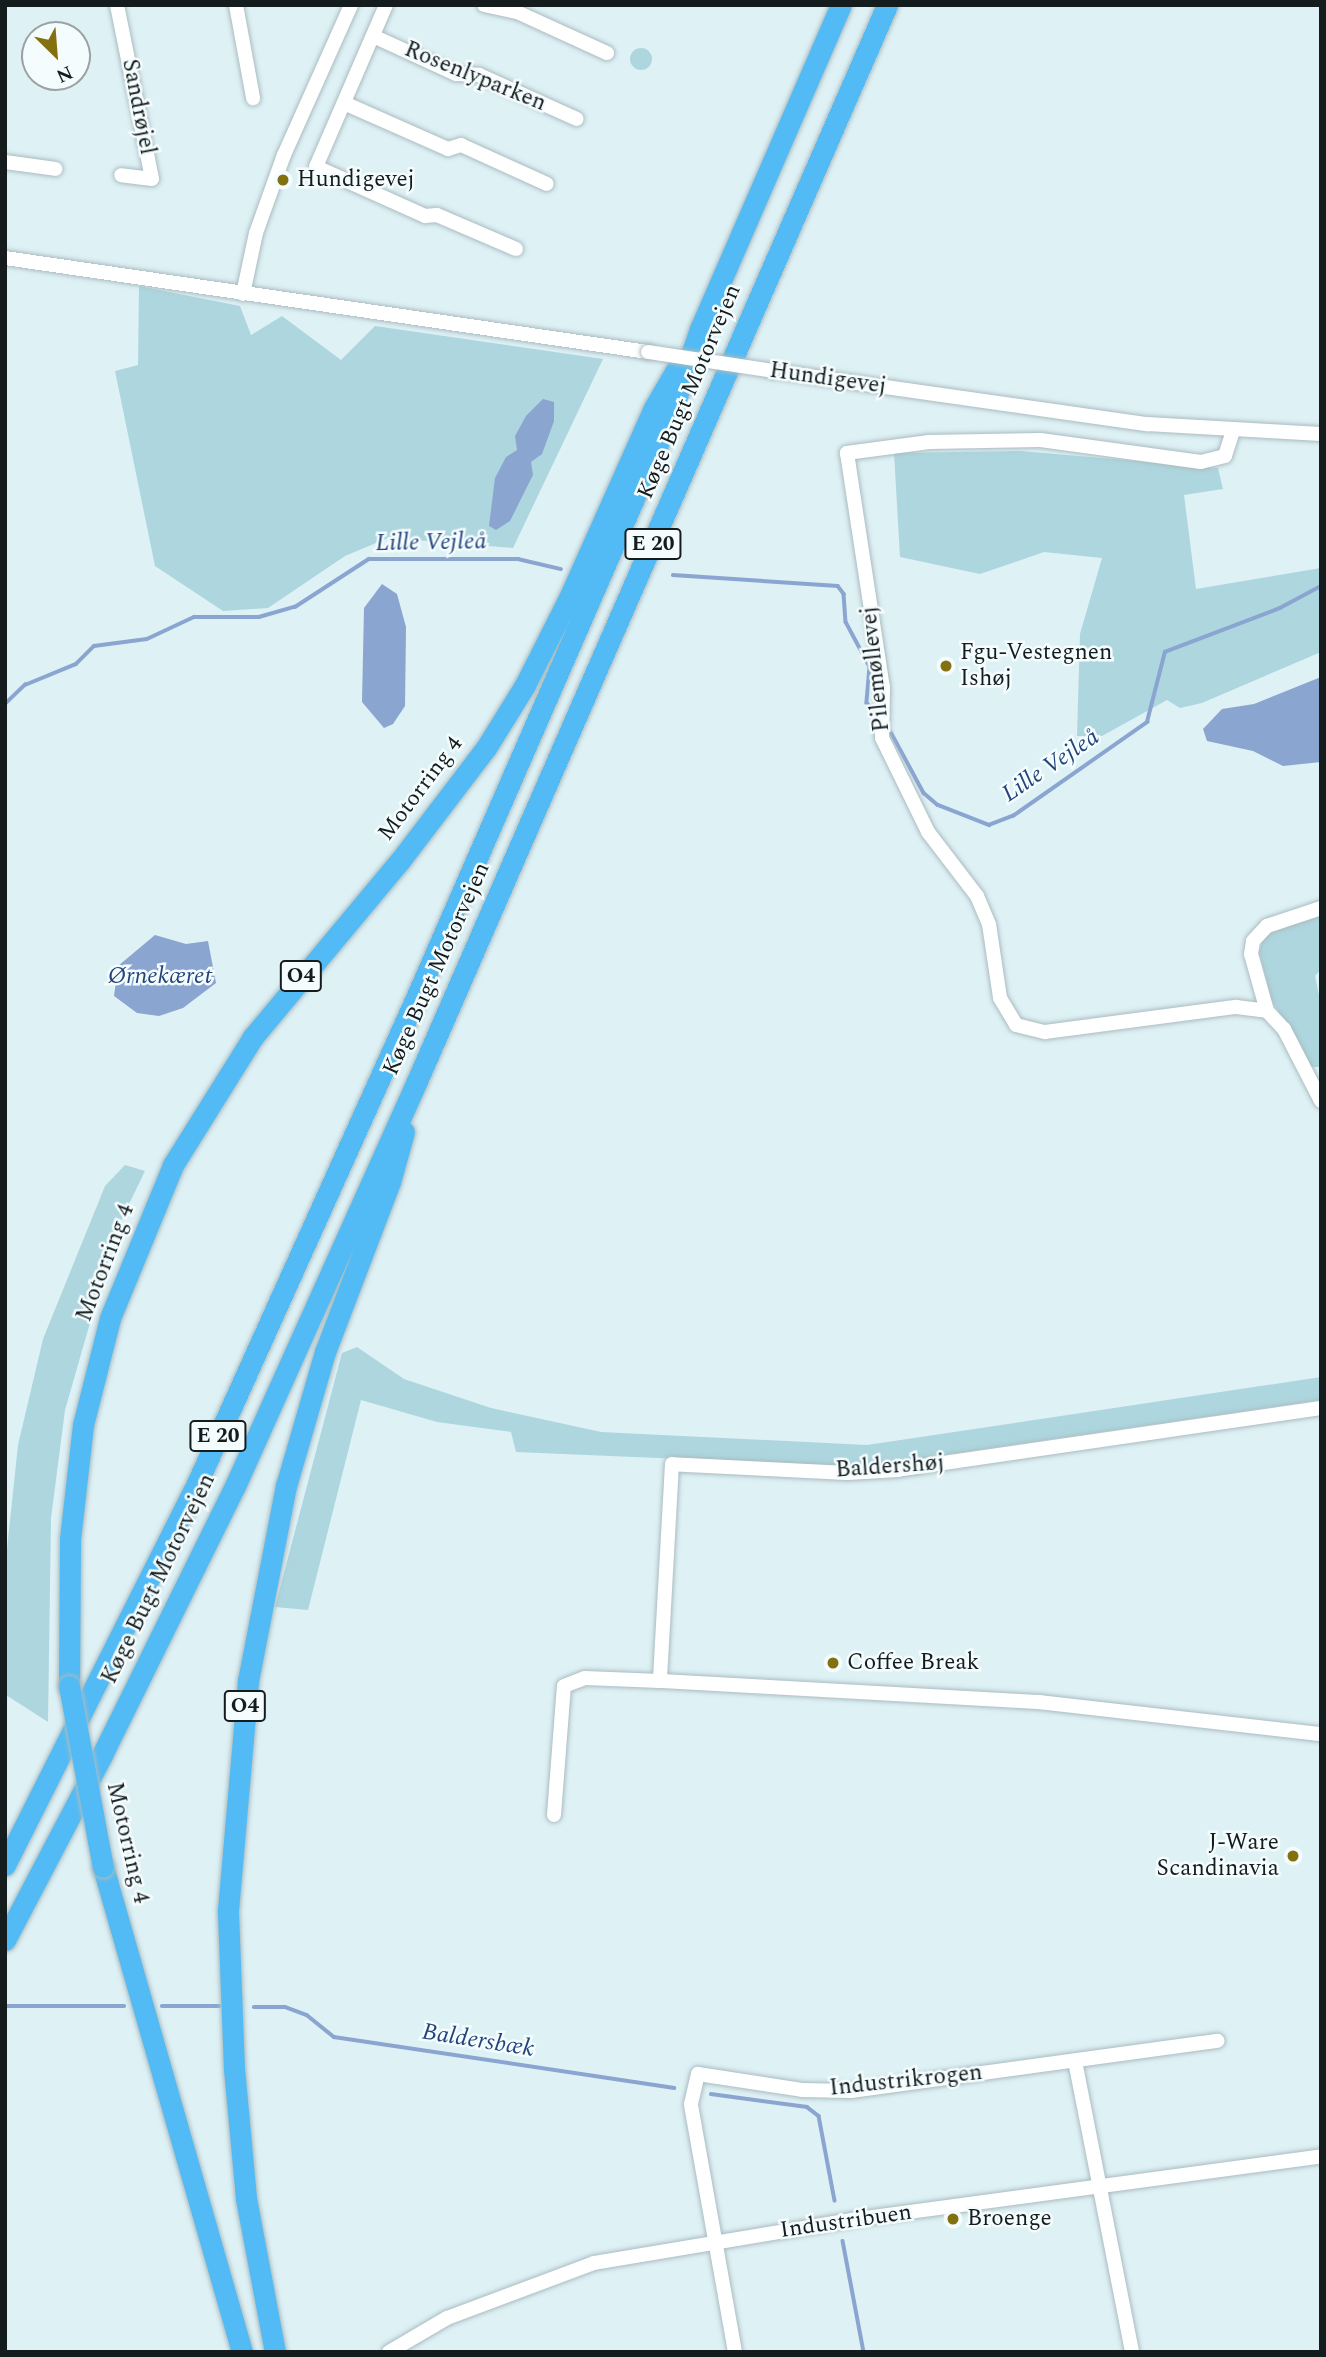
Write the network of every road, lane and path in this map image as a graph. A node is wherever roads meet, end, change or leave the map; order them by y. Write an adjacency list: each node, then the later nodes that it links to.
1 (117, 5): 15 (street, Sandrøjel)
2 (236, 5): 10 (street)
3 (351, 5): 19 (street)
4 (386, 5): 8 (street)
5 (484, 5): 9 (street)
6 (841, 5): 20 (highway, Køge Bugt Motorvejen / E 20)
7 (887, 5): 25 (highway, Køge Bugt Motorvejen / E 20)
8 (373, 36): 11 (street); 12 (street, Rosenlyparken)
9 (607, 53)
10 (253, 98)
11 (344, 103): 16 (street); 17 (street)
12 (577, 119)
13 (5, 162): 14 (street)
14 (56, 170)
15 (121, 175)
16 (547, 184)
17 (516, 249)
18 (5, 258): 19 (street, Hundigevej)
19 (243, 293): 21 (street, Hundigevej, bridge)
20 (700, 329): 31 (highway, Køge Bugt Motorvejen / E 20); 38 (highway, Motorring 4 / O4, bridge)
21 (1233, 431): 22 (street, Hundigevej); 24 (street, Pilemøllevej)
22 (1321, 434)
23 (1321, 908): 24 (street)
24 (1267, 1011): 26 (street)
25 (417, 1081): 32 (highway, Køge Bugt Motorvejen / E 20); 39 (highway, O4)
26 (1321, 1101)
27 (1321, 1408): 28 (street, Baldershøj)
28 (660, 1681): 29 (street); 30 (street)
29 (1321, 1734)
30 (554, 1815)
31 (5, 1865)
32 (5, 1940)
33 (1218, 2041): 34 (street, Industrikrogen)
34 (1075, 2061): 36 (street); 37 (street, Industrikrogen)
35 (1321, 2156): 36 (street, Industribuen)
36 (1101, 2188): 37 (street, Industribuen); 42 (street)
37 (714, 2241): 40 (street, Industribuen); 41 (street)
38 (242, 2352)
39 (275, 2352)
40 (389, 2352)
41 (735, 2352)
42 (1132, 2352)

